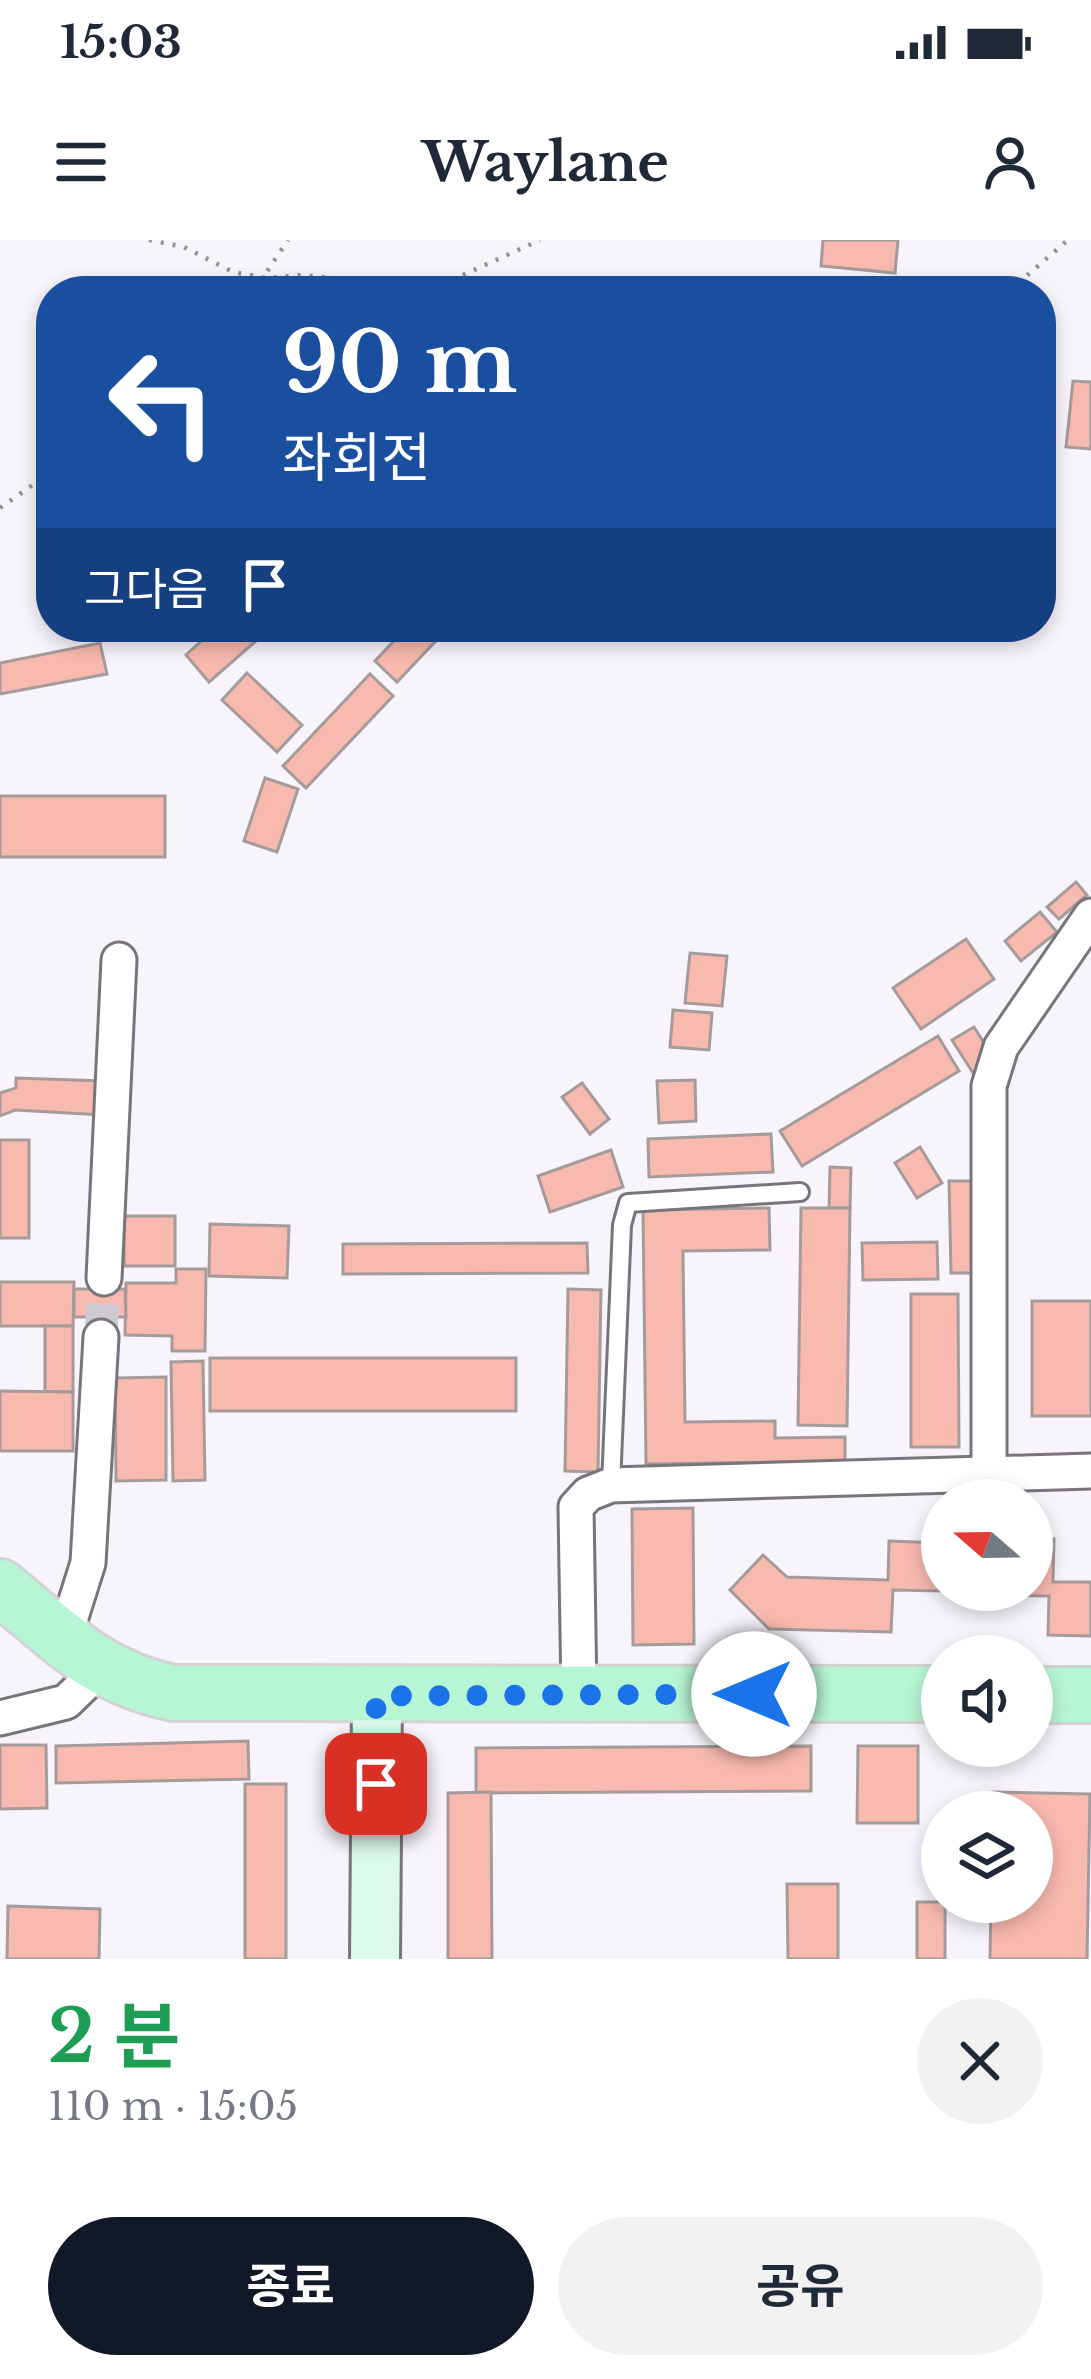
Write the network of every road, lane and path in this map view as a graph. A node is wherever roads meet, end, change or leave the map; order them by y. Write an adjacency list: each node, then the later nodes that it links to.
1 (149, 240): 5 (path)
2 (288, 240): 6 (path)
3 (540, 240): 7 (path)
4 (1068, 240): 8 (path)
5 (256, 276)
6 (268, 276)
7 (462, 276)
8 (1026, 276)
9 (36, 483): 10 (path)
10 (0, 508)
11 (1091, 916): 17 (street)
12 (119, 960): 14 (street)
13 (800, 1192): 18 (lane)
14 (104, 1278)
15 (101, 1337): 20 (street)
16 (1091, 1471): 17 (street)
17 (989, 1473): 18 (street)
18 (611, 1485): 22 (street)
19 (0, 1587): 20 (main road)
20 (82, 1654): 25 (main road); 26 (street)
21 (921, 1694): 22 (main road)
22 (579, 1695): 25 (main road)
23 (1053, 1695): 24 (main road)
24 (1091, 1695)
25 (376, 1696): 27 (main road)
26 (0, 1718)
27 (375, 1959)

